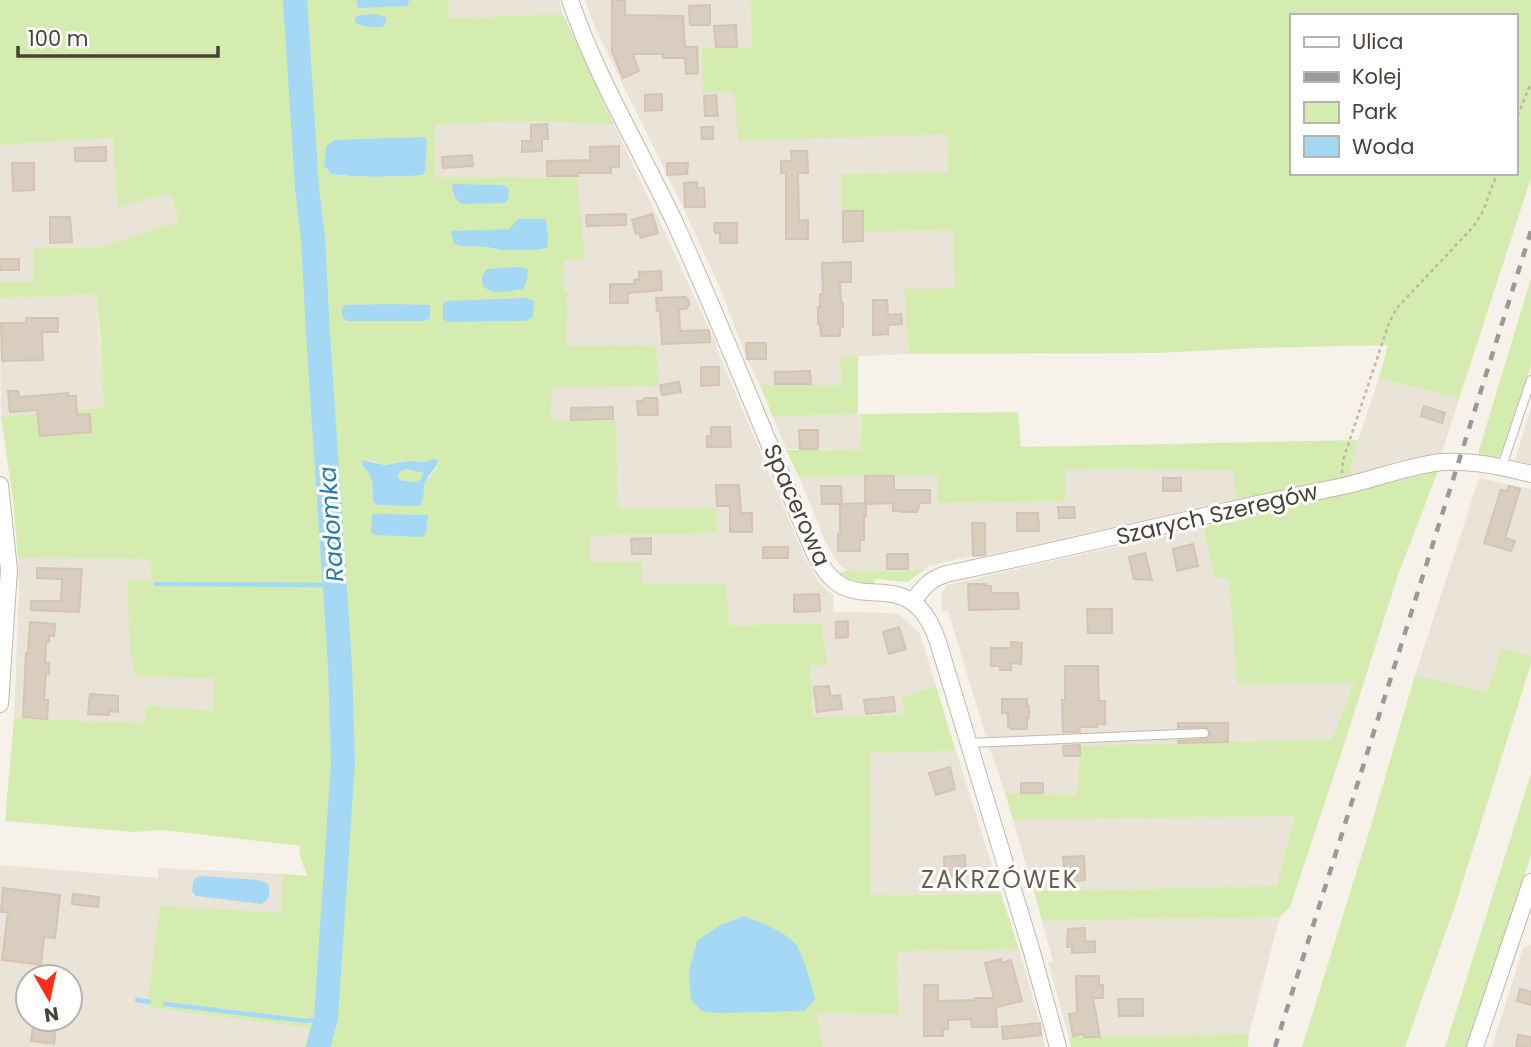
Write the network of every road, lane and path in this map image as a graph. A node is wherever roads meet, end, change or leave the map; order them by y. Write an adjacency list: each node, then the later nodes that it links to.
1 (570, 0): 10 (street, Spacerowa)
2 (1531, 83): 3 (path)
3 (1517, 117)
4 (1496, 175): 9 (path)
5 (1531, 380): 6 (lane)
6 (1502, 467): 7 (street, Szarych Szeregów); 9 (street, Szarych Szeregów)
7 (1531, 474)
8 (0, 485): 11 (street)
9 (1341, 486): 10 (street, Szarych Szeregów)
10 (913, 601): 13 (street)
11 (0, 704)
12 (1204, 733): 13 (lane)
13 (968, 743): 16 (street)
14 (1531, 882): 15 (street)
15 (1524, 930): 17 (street)
16 (1058, 1047)
17 (1475, 1047)

